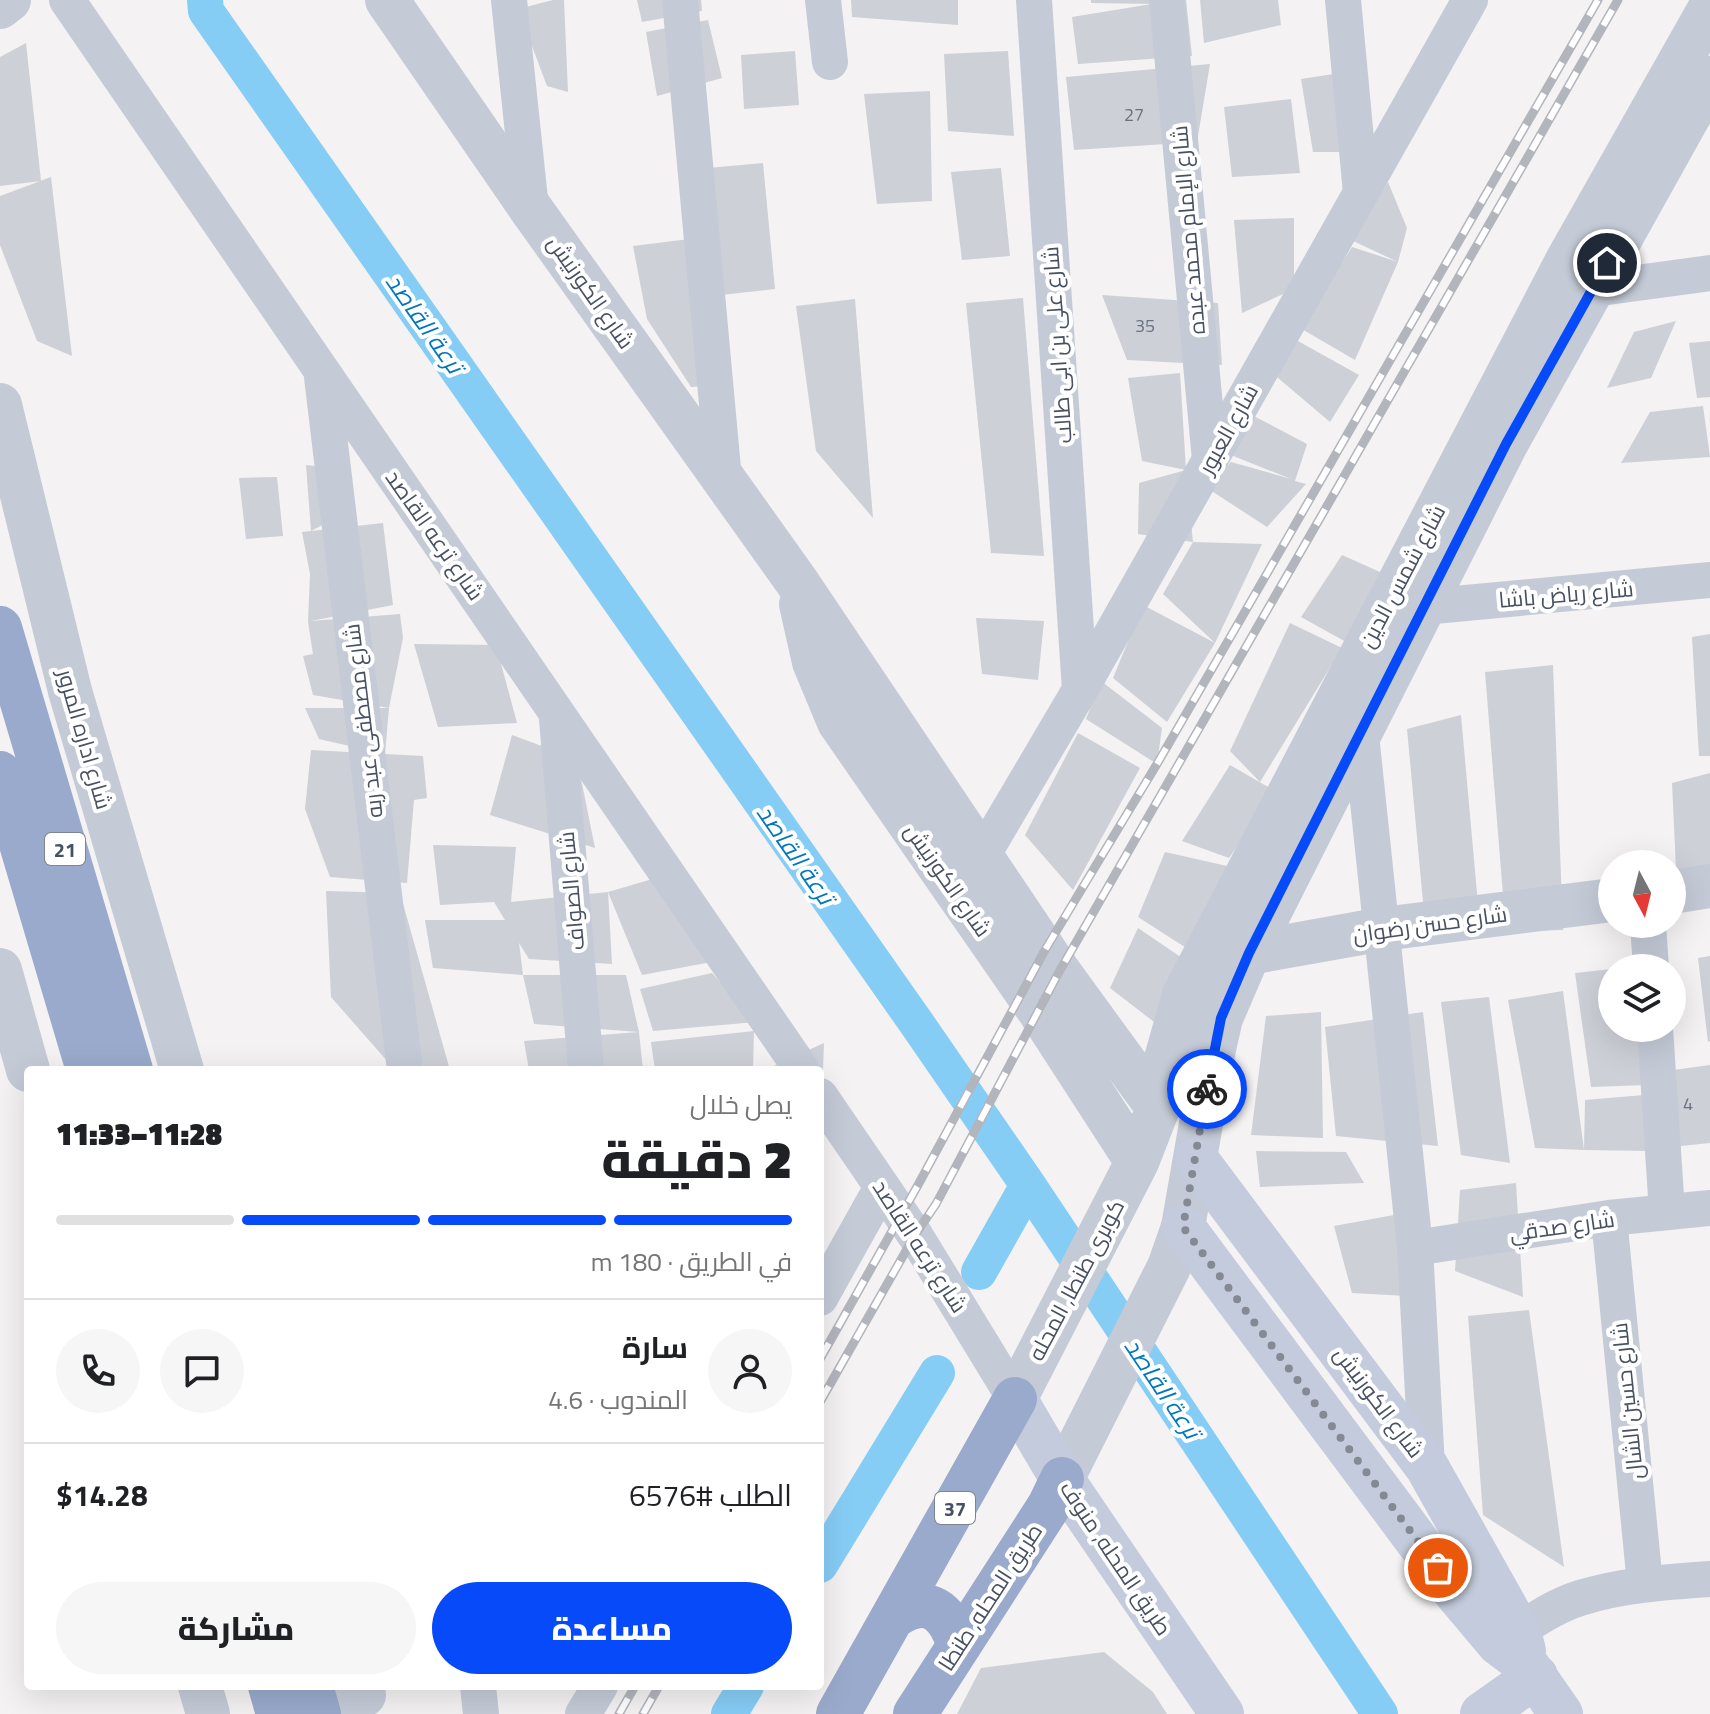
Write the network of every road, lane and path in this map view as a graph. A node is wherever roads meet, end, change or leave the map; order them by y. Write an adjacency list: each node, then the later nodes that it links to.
1 (9, 0): 11 (street)
2 (67, 0): 19 (street, شارع ترعه القاصد)
3 (387, 0): 16 (street, شارع الكورنيش)
4 (509, 0): 16 (street)
5 (680, 0): 23 (street)
6 (823, 0): 13 (street)
7 (1034, 0): 28 (street, شارع على بن ابى طالب)
8 (1167, 0): 22 (street, شارع الإمام محمد عبده)
9 (1343, 0): 15 (street)
10 (1470, 0): 15 (street, شارع العبور)
11 (0, 7)
12 (1710, 8): 21 (street, شارع شمس الدين)
13 (830, 62)
14 (1710, 78): 18 (street, شارع شمس الدين)
15 (1361, 193): 22 (street, شارع العبور)
16 (531, 209): 23 (street, شارع الكورنيش)
17 (1710, 273): 18 (street)
18 (1593, 289): 21 (street, شارع شمس الدين)
19 (322, 372): 29 (street, شارع ترعه القاصد); 44 (street, شارع مصطفى عبد ربه)
20 (0, 405): 43 (street, شارع اداره المرور)
21 (1492, 438): 26 (street, شارع شمس الدين); 48 (street, شارع شمس الدين)
22 (1210, 460): 28 (street, شارع العبور)
23 (724, 480): 25 (street, شارع الكورنيش)
24 (1710, 580): 26 (street, شارع رياض باشا)
25 (797, 582): 32 (street, شارع الكورنيش); 50 (street, شارع الكورنيش)
26 (1423, 607): 30 (street, شارع شمس الدين)
27 (0, 628): 42 (highway, 21)
28 (1080, 690): 32 (street, شارع العبور)
29 (557, 713): 45 (street, شارع الصواف); 46 (street, شارع ترعه القاصد)
30 (1361, 735): 36 (street); 37 (street, شارع شمس الدين)
31 (0, 773): 41 (highway, 21)
32 (982, 856): 48 (street, شارع الكورنيش)
33 (1710, 886): 34 (street)
34 (1686, 890)
35 (1598, 902): 36 (street, شارع حسن رضوان)
36 (1383, 929): 37 (street, شارع حسن رضوان); 56 (street)
37 (1249, 953): 49 (street, شارع شمس الدين)
38 (0, 970): 40 (street)
39 (1656, 1042): 53 (street)
40 (27, 1066)
41 (87, 1066)
42 (130, 1066)
43 (181, 1066)
44 (405, 1066)
45 (586, 1066)
46 (799, 1066)
47 (824, 1102): 51 (street, شارع ترعه القاصد)
48 (1158, 1108): 50 (street, شارع شمس الدين)
49 (1196, 1159): 55 (street, شارع شمس الدين); 59 (main road, شارع الكورنيش)
50 (1137, 1162): 58 (street, كوبرى طنطا, المحله)
51 (882, 1187): 57 (street); 58 (street, شارع ترعه القاصد)
52 (1710, 1208): 53 (street, شارع صدقي)
53 (1667, 1212): 54 (street, شارع صدقي)
54 (1609, 1218): 56 (street, شارع صدقي); 62 (street, شارع حسين الشال)
55 (1183, 1227): 60 (street); 65 (main road, شارع الكورنيش)
56 (1415, 1248): 59 (street)
57 (824, 1291)
58 (1015, 1399): 60 (main road, طريق المحله, منوف); 63 (highway, 37)
59 (1427, 1467): 65 (main road, شارع الكورنيش)
60 (1062, 1479): 64 (highway, طريق المحله, طنطا); 79 (main road, طريق المحله, منوف)
61 (1710, 1579): 62 (street)
62 (1645, 1584): 65 (street)
63 (895, 1616): 64 (highway); 77 (highway, 37)
64 (959, 1645): 78 (highway, طريق المحله, طنطا)
65 (1520, 1654): 80 (main road); 81 (main road, شارع الكورنيش)
66 (201, 1690): 72 (street)
67 (271, 1690): 73 (highway)
68 (312, 1690): 74 (highway)
69 (478, 1690): 75 (street)
70 (598, 1690): 76 (street)
71 (365, 1698): 74 (street)
72 (208, 1714)
73 (278, 1714)
74 (316, 1714)
75 (481, 1714)
76 (583, 1714)
77 (838, 1714)
78 (915, 1714)
79 (1222, 1714)
80 (1482, 1714)
81 (1561, 1714)

